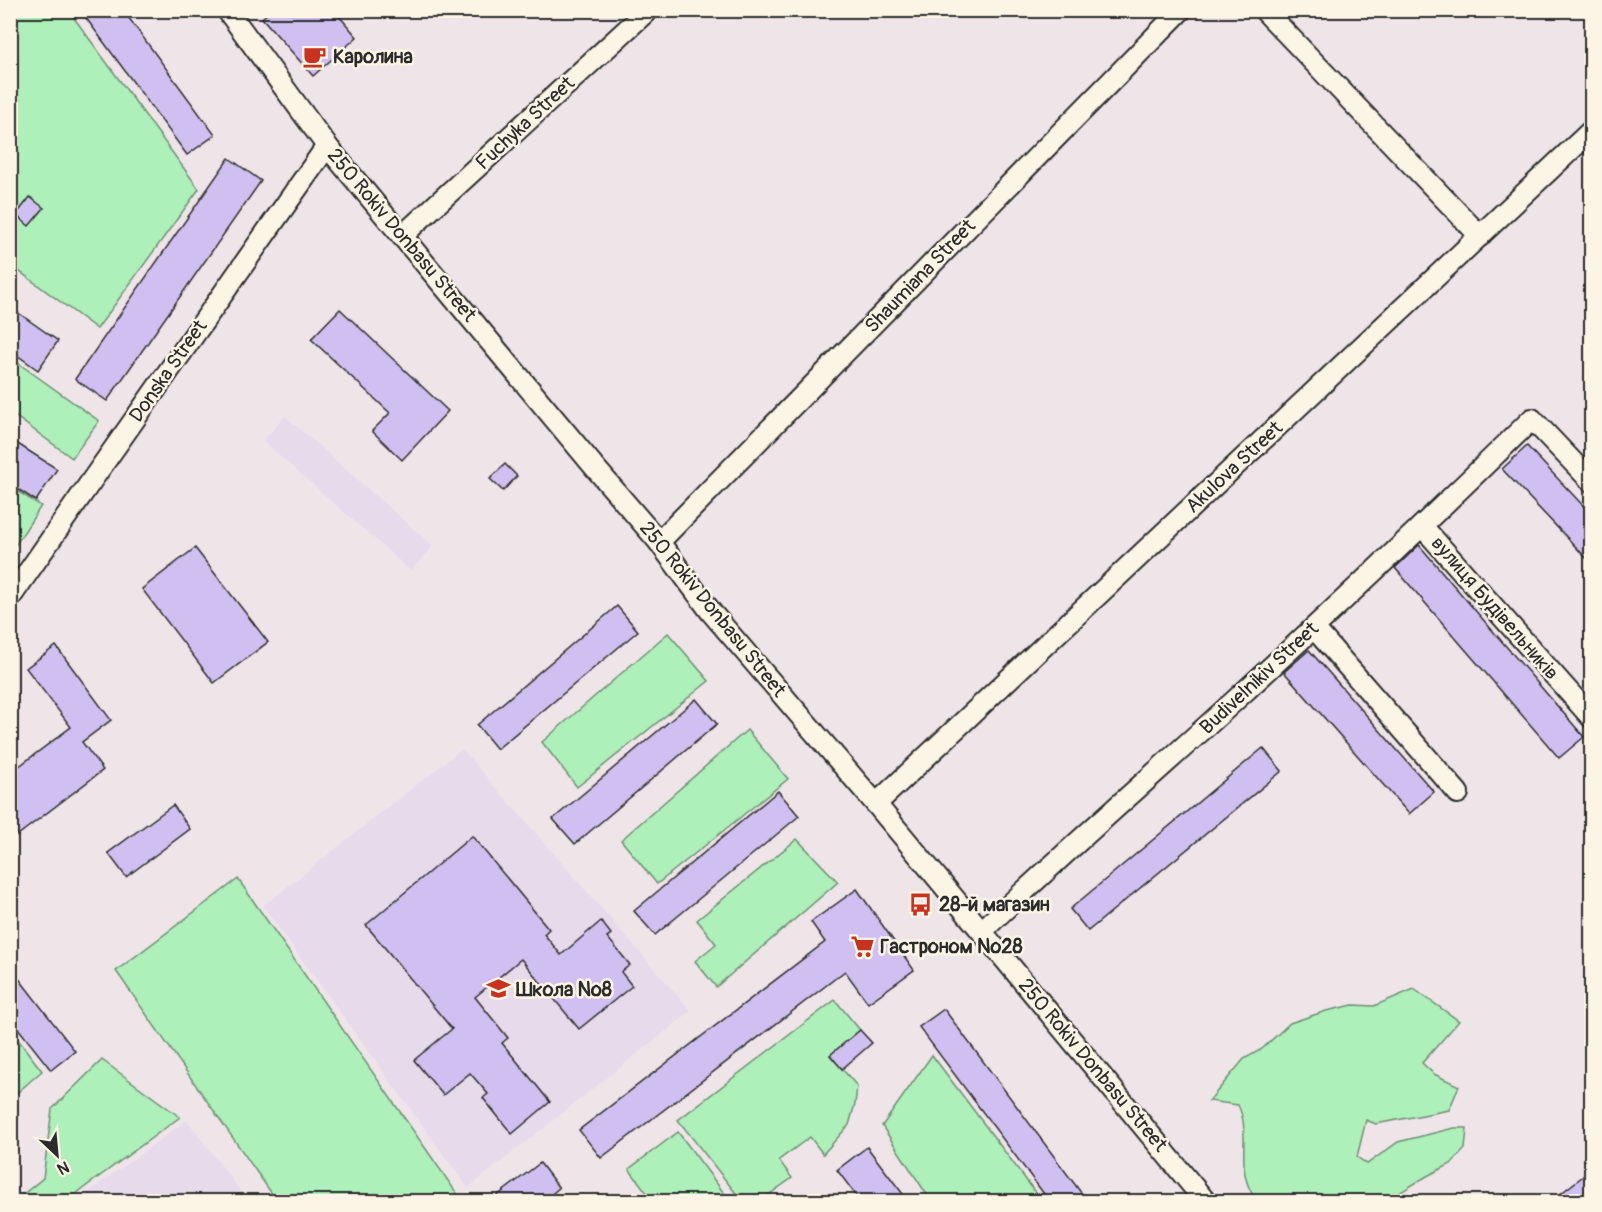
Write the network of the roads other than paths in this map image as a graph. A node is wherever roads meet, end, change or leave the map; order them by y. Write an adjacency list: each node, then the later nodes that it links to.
1 (226, 10): 6 (street, 250 Rokiv Donbasu Street)
2 (648, 10): 7 (street, Fuchyka Street)
3 (1181, 10): 11 (street, Shaumiana Street)
4 (1264, 10): 8 (street)
5 (1592, 130): 8 (street, Akulova Street)
6 (327, 146): 7 (street, 250 Rokiv Donbasu Street); 12 (street, Donska Street)
7 (402, 236): 11 (street, 250 Rokiv Donbasu Street)
8 (1480, 236): 16 (street, Akulova Street)
9 (1592, 482): 10 (street, Budivelnikiv Street)
10 (1422, 526): 13 (street, Budivelnikiv Street); 14 (street, вулиця Будівельників)
11 (659, 542): 16 (street, 250 Rokiv Donbasu Street)
12 (10, 598)
13 (1314, 628): 15 (street); 17 (street, Budivelnikiv Street)
14 (1592, 718)
15 (1458, 793)
16 (876, 804): 17 (street, 250 Rokiv Donbasu Street)
17 (982, 931): 18 (street, 250 Rokiv Donbasu Street)
18 (1206, 1202)

